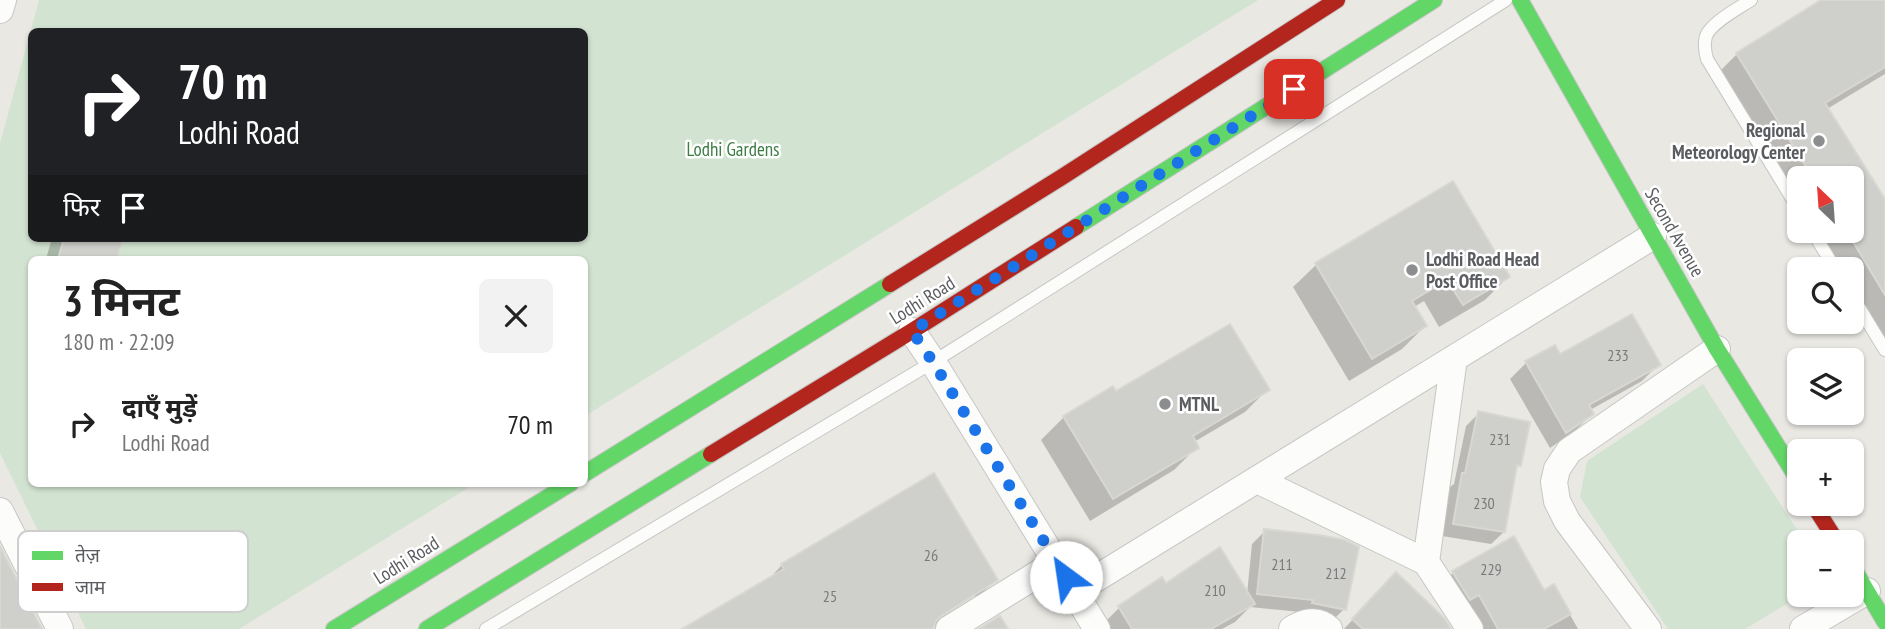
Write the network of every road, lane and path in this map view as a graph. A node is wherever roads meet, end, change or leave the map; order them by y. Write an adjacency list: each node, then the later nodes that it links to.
1 (3, 0): 7 (street)
2 (1336, 0): 17 (main road, Lodhi Road)
3 (1434, 0): 11 (main road, Lodhi Road)
4 (1506, 0): 15 (lane)
5 (1520, 0): 9 (main road, Second Avenue)
6 (1751, 0): 8 (lane)
7 (0, 10)
8 (1787, 190)
9 (1653, 236): 12 (main road, Second Avenue); 14 (street)
10 (1864, 316): 13 (lane)
11 (912, 331): 15 (street); 29 (main road, Lodhi Road)
12 (1717, 349): 16 (main road, Second Avenue); 38 (street)
13 (1885, 350)
14 (1454, 358): 18 (street); 23 (street)
15 (933, 362): 22 (street); 32 (lane)
16 (1787, 462)
17 (588, 472)
18 (1257, 480): 23 (street); 26 (street)
19 (565, 487): 31 (main road, Lodhi Road)
20 (0, 511): 21 (street)
21 (18, 546)
22 (1057, 562): 26 (street); 33 (street)
23 (1426, 562): 37 (street)
24 (1864, 586): 25 (main road)
25 (1867, 591): 28 (main road); 39 (street)
26 (1074, 592): 34 (street)
27 (51, 612): 30 (street)
28 (1885, 622)
29 (429, 628)
30 (60, 629)
31 (334, 629)
32 (486, 629)
33 (949, 629)
34 (1097, 629)
35 (1292, 629): 36 (street)
36 (1329, 629)
37 (1471, 629)
38 (1648, 629)
39 (1803, 629)

